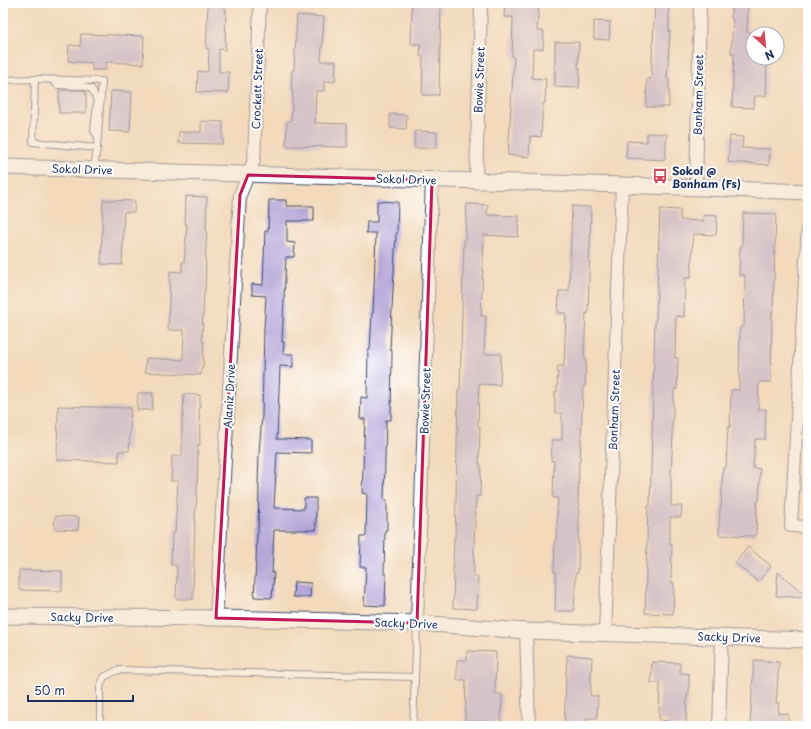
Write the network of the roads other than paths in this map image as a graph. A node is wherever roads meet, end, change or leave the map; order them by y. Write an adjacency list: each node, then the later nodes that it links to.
1 (260, 3): 11 (street, Crockett Street)
2 (481, 3): 13 (street, Bowie Street)
3 (700, 3): 15 (street, Bonham Street)
4 (35, 79): 5 (lane); 6 (lane); 8 (lane)
5 (3, 80)
6 (52, 80): 7 (lane); 7 (lane)
7 (98, 136): 8 (lane)
8 (97, 148): 10 (lane)
9 (3, 167): 10 (street, Sokol Drive)
10 (94, 169): 11 (street, Sokol Drive)
11 (248, 175): 12 (street, Sokol Drive); 20 (street, Alaniz Drive)
12 (432, 180): 13 (street, Sokol Drive); 21 (street, Bowie Street)
13 (476, 181): 14 (street, Sokol Drive)
14 (622, 185): 15 (street, Sokol Drive); 23 (street, Bonham Street)
15 (696, 188): 16 (street, Sokol Drive)
16 (808, 192)
17 (808, 225): 18 (street)
18 (808, 527)
19 (3, 616): 20 (street, Sacky Drive)
20 (216, 618): 21 (street, Sacky Drive)
21 (417, 623): 22 (street, Sacky Drive); 26 (lane)
22 (526, 631): 23 (street, Sacky Drive); 29 (street)
23 (605, 634): 24 (street, Sacky Drive)
24 (722, 637): 25 (street, Sacky Drive); 30 (street)
25 (808, 640)
26 (415, 677): 27 (lane); 28 (lane)
27 (100, 726)
28 (413, 726)
29 (529, 726)
30 (719, 726)

